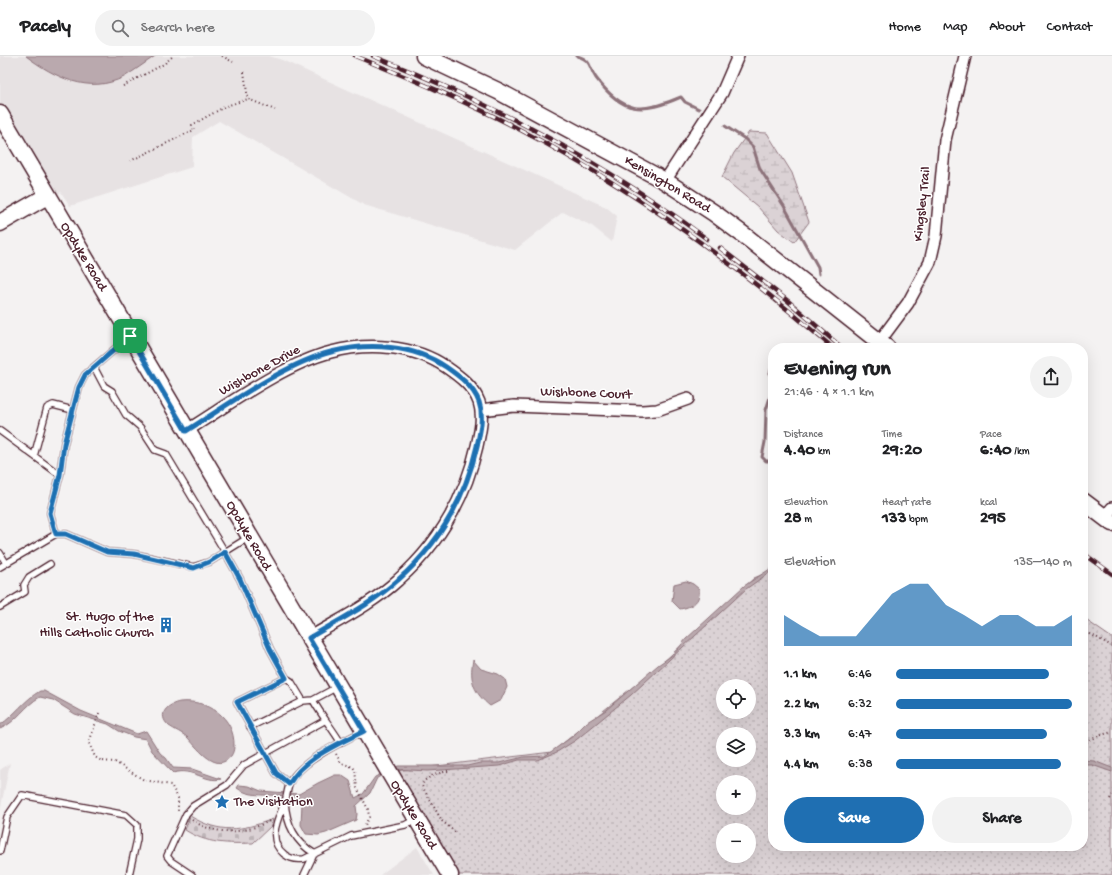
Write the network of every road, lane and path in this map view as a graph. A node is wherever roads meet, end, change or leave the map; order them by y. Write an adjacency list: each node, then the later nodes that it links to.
1 (173, 56): 8 (path)
2 (222, 56): 6 (path)
3 (424, 56): 13 (main road, Kensington Road)
4 (738, 56): 13 (street)
5 (965, 56): 18 (street, Kingsley Trail)
6 (233, 62)
7 (244, 72): 9 (path)
8 (123, 86)
9 (248, 99): 10 (path); 12 (path)
10 (275, 110)
11 (0, 114): 14 (main road, Opdyke Road)
12 (130, 161)
13 (665, 181): 17 (main road, Kensington Road)
14 (47, 196): 15 (main road); 16 (main road, Opdyke Road)
15 (0, 223)
16 (130, 336): 19 (lane); 24 (main road, Opdyke Road)
17 (880, 343)
18 (884, 343)
19 (94, 367): 21 (lane); 31 (lane)
20 (688, 399): 22 (street, Wishbone Court)
21 (73, 410): 25 (lane); 26 (lane)
22 (481, 410): 24 (street, Wishbone Drive); 38 (street, Wishbone Drive)
23 (0, 431): 25 (lane)
24 (186, 431): 30 (main road, Opdyke Road)
25 (34, 456): 26 (lane)
26 (60, 475): 29 (lane)
27 (1088, 504): 28 (main road)
28 (1110, 516)
29 (56, 534): 31 (lane); 33 (lane)
30 (249, 536): 31 (lane); 38 (main road, Opdyke Road)
31 (225, 552): 40 (lane)
32 (0, 553): 33 (lane)
33 (6, 563): 35 (lane)
34 (50, 564): 36 (lane)
35 (0, 567)
36 (0, 607)
37 (1088, 633): 39 (path)
38 (309, 638): 41 (main road, Opdyke Road)
39 (1112, 646)
40 (286, 678): 43 (lane); 46 (lane)
41 (337, 687): 42 (lane); 47 (main road, Opdyke Road)
42 (313, 700): 43 (lane); 45 (lane)
43 (303, 701): 46 (lane)
44 (99, 713): 60 (path)
45 (324, 721): 50 (lane); 52 (lane)
46 (250, 728): 52 (lane)
47 (364, 731): 50 (lane); 59 (main road, Opdyke Road)
48 (1112, 732): 49 (path)
49 (1088, 741)
50 (341, 743): 51 (lane)
51 (332, 748): 54 (lane); 62 (path)
52 (265, 754): 54 (lane); 60 (lane)
53 (448, 771): 61 (path)
54 (289, 784): 57 (lane)
55 (1112, 795): 56 (path)
56 (1110, 798)
57 (285, 799): 58 (lane); 64 (lane)
58 (279, 816): 60 (path); 64 (lane)
59 (416, 818): 62 (lane); 68 (main road, Opdyke Road)
60 (183, 819): 66 (lane)
61 (455, 832)
62 (364, 833): 64 (lane)
63 (0, 851): 65 (lane)
64 (315, 854): 67 (lane)
65 (128, 875)
66 (192, 875)
67 (304, 875)
68 (450, 875)

